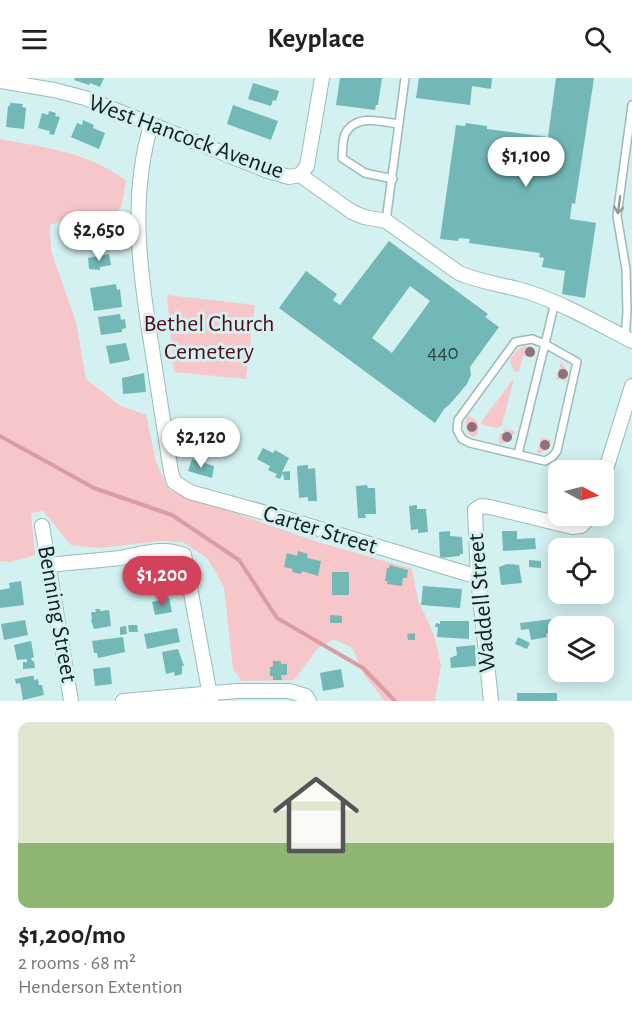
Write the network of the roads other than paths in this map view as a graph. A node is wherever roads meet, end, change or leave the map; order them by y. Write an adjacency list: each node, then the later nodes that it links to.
1 (322, 78): 7 (street)
2 (405, 78): 5 (lane)
3 (0, 81): 6 (street, West Hancock Avenue)
4 (632, 105): 11 (lane, one-way to 11)
5 (398, 124): 8 (lane); 8 (lane)
6 (151, 125): 7 (street, West Hancock Avenue); 19 (street, Carter Street)
7 (300, 175): 9 (street)
8 (393, 179): 9 (lane)
9 (386, 220): 10 (street)
10 (555, 302): 11 (street); 12 (lane)
11 (628, 339)
12 (545, 344): 14 (lane); 14 (lane); 14 (lane)
13 (632, 386): 15 (street)
14 (518, 454)
15 (609, 460)
16 (548, 521): 19 (street, Waddell Street)
17 (42, 526): 18 (street, Benning Street)
18 (49, 565): 20 (street); 21 (street, Benning Street)
19 (478, 577): 24 (street, Waddell Street)
20 (211, 698): 22 (street); 23 (street)
21 (71, 701)
22 (123, 701)
23 (309, 701)
24 (491, 701)

